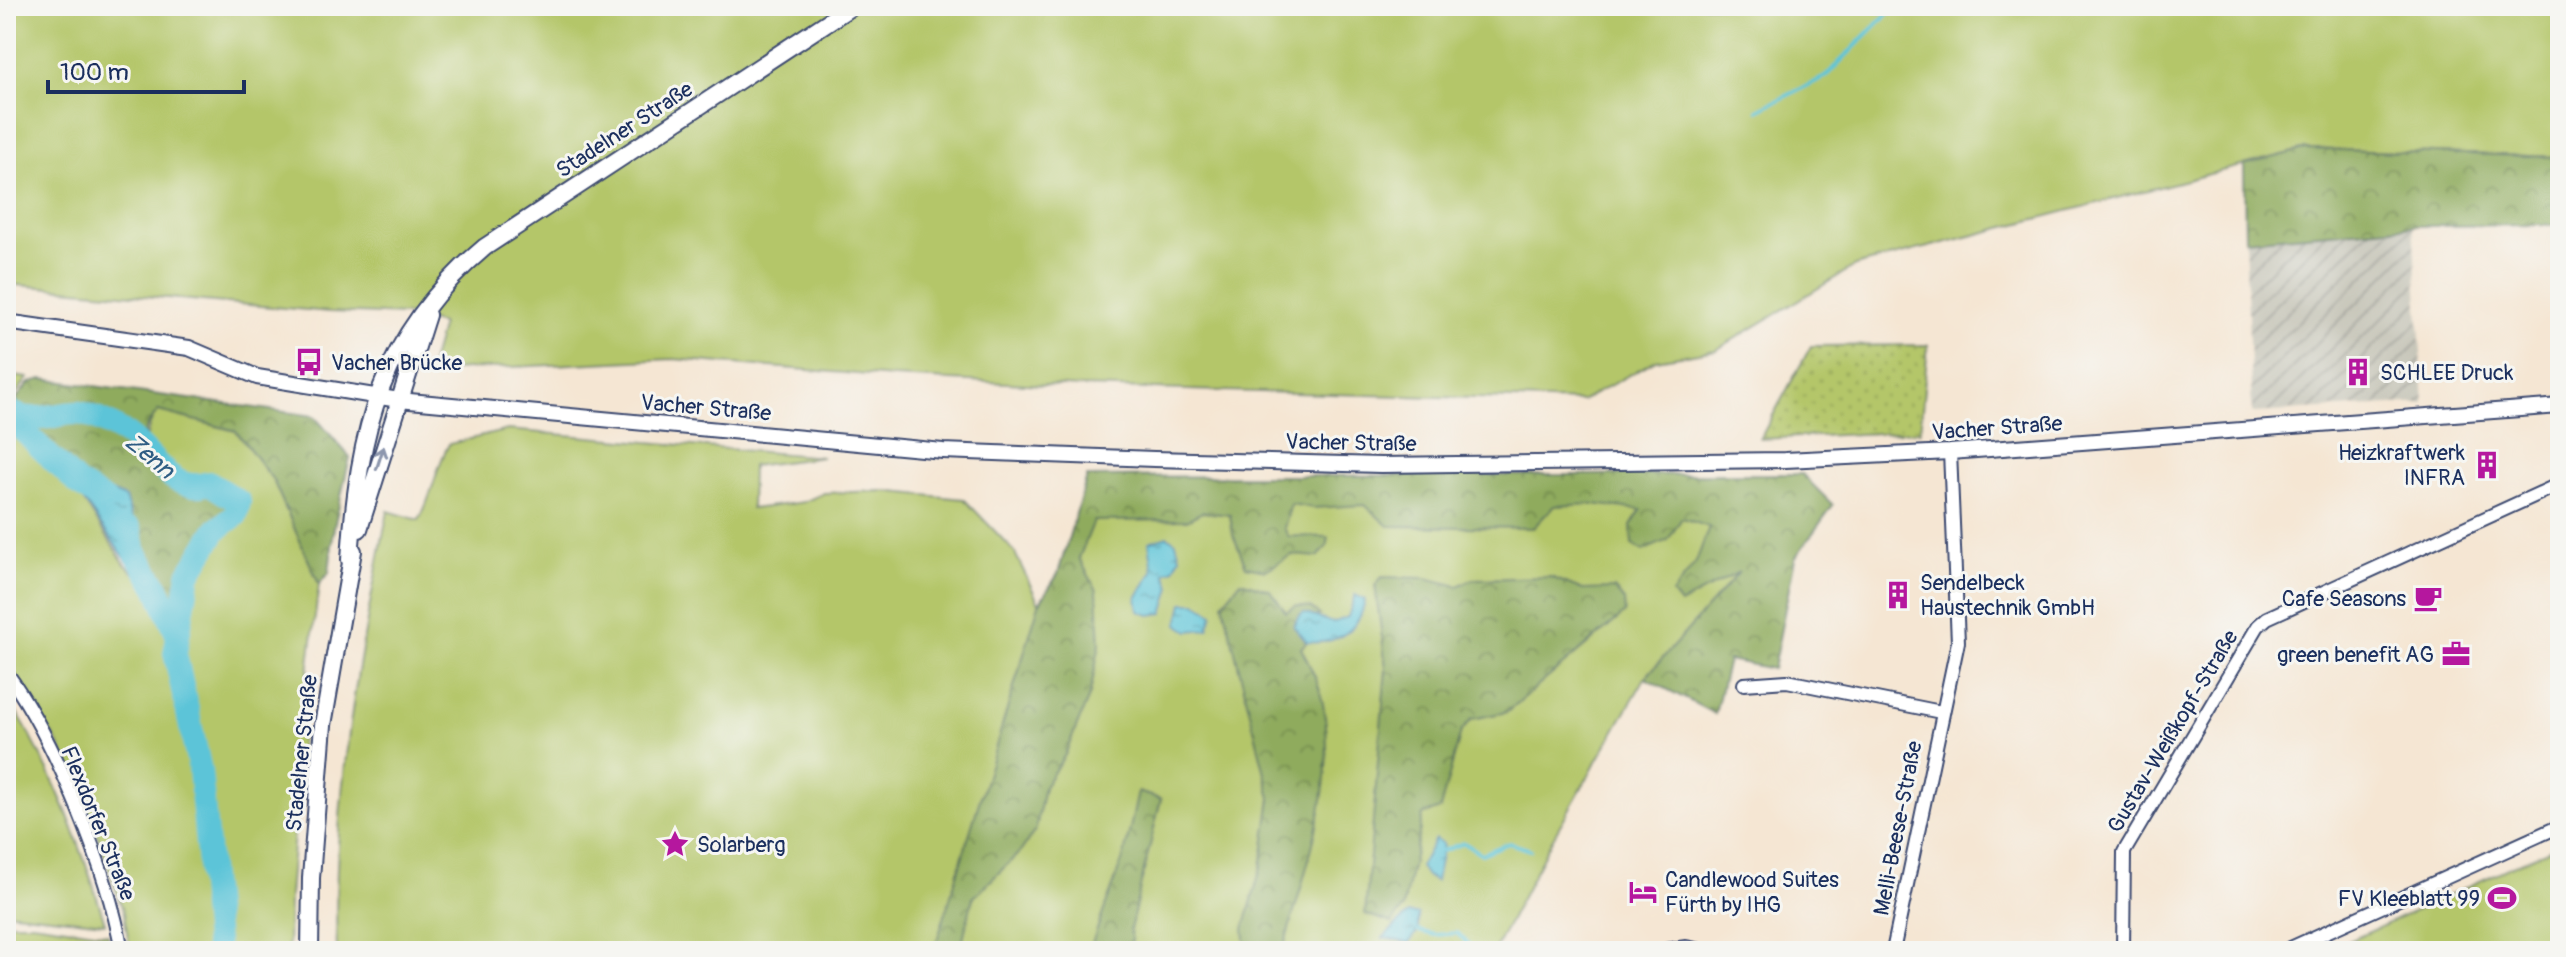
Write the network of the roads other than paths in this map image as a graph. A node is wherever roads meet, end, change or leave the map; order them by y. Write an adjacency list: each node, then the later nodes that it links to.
1 (852, 6): 2 (main road, Stadelner Straße)
2 (432, 302): 4 (main road, Stadelner Straße); 5 (main road, Stadelner Straße)
3 (6, 322): 4 (street, Vacher Straße)
4 (375, 397): 5 (street, Vacher Straße); 9 (main road, Stadelner Straße)
5 (399, 400): 7 (street, Vacher Straße); 9 (main road, Stadelner Straße, one-way to 5)
6 (2560, 406): 7 (street, Vacher Straße)
7 (1950, 452): 12 (street, Melli-Beese-Straße)
8 (2560, 484): 19 (street, Gustav-Weißkopf-Straße)
9 (350, 560): 15 (main road, Stadelner Straße)
10 (6, 672): 14 (street, Flexdorfer Straße)
11 (1744, 684): 12 (street)
12 (1941, 712): 18 (street, Melli-Beese-Straße)
13 (2560, 826): 20 (street)
14 (122, 951)
15 (310, 951)
16 (1658, 951): 17 (street)
17 (1706, 951)
18 (1893, 951)
19 (2123, 951)
20 (2284, 951)

